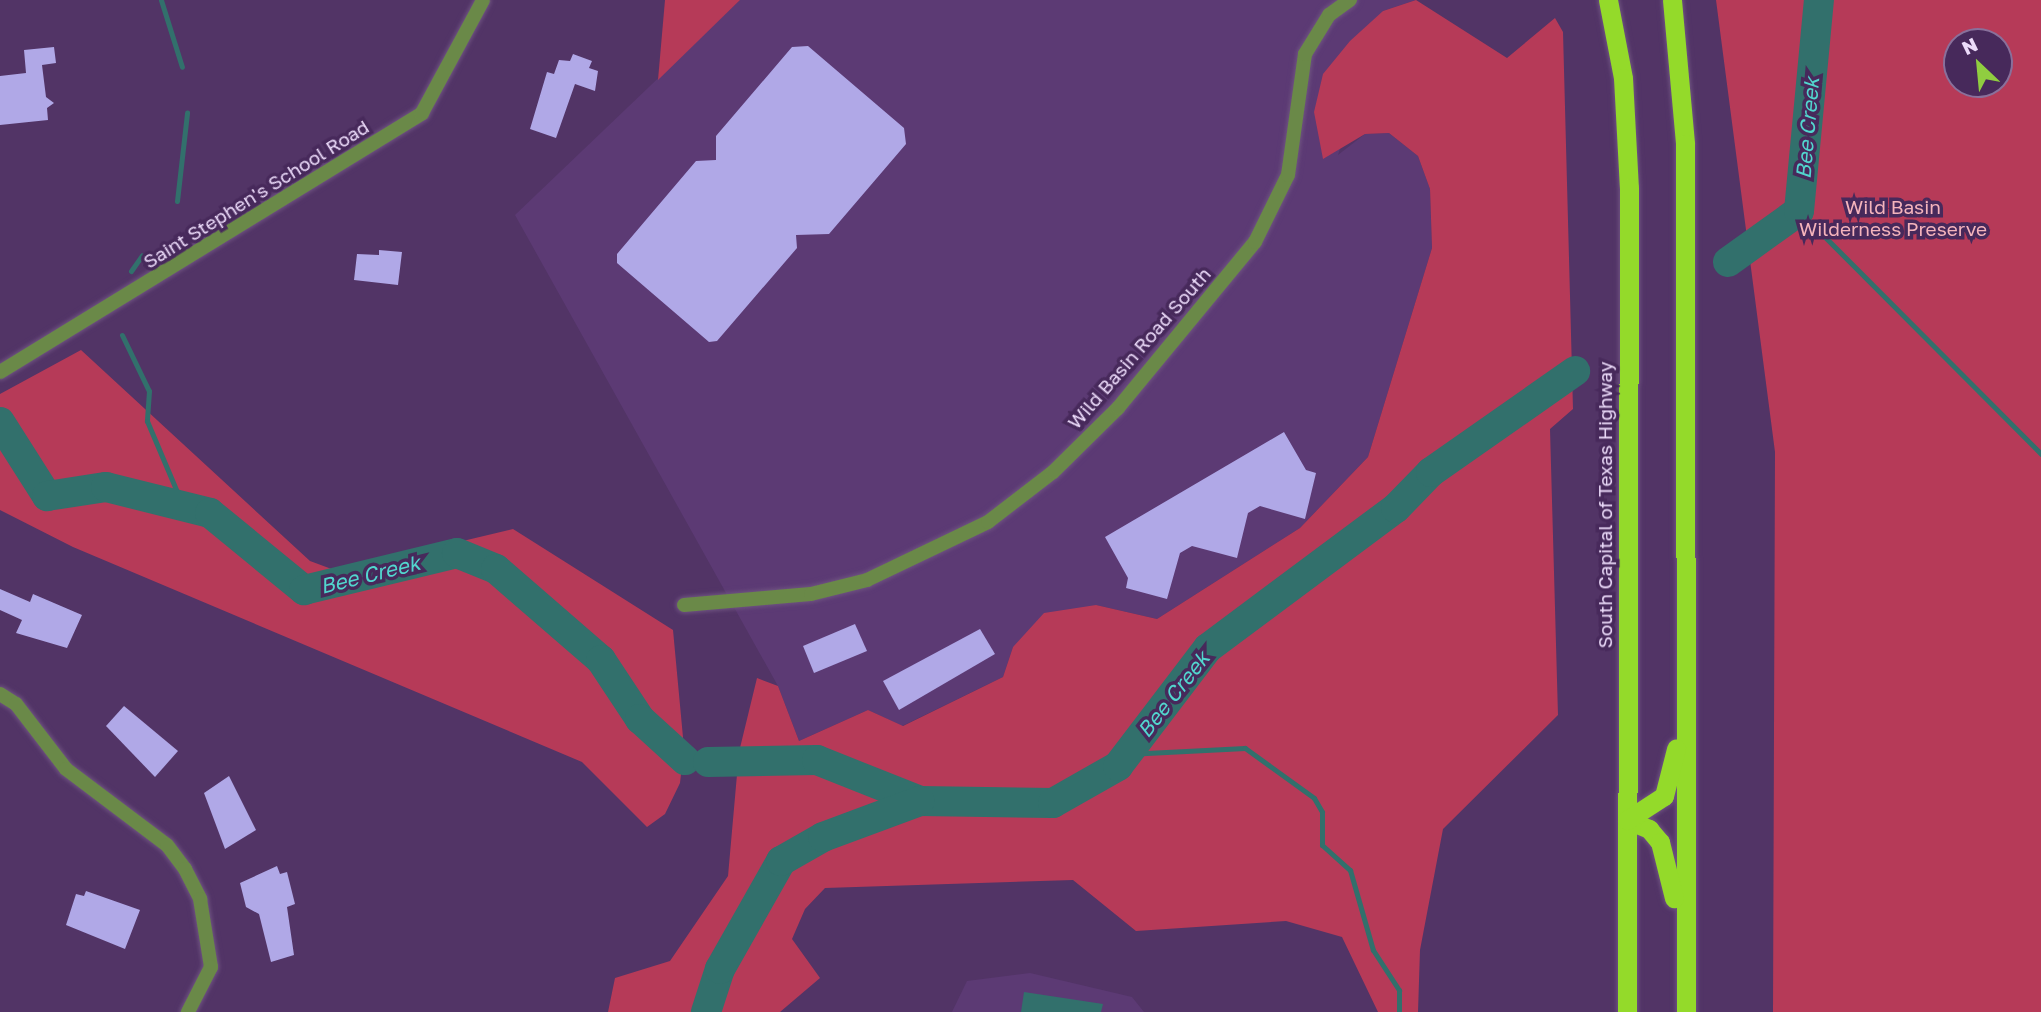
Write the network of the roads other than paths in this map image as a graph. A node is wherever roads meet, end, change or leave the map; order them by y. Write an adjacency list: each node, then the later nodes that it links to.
1 (483, 0): 7 (street, Saint Stephen's School Road)
2 (1350, 0): 8 (street, Wild Basin Road South)
3 (1596, 0): 6 (highway)
4 (1608, 0): 6 (highway, South Capital of Texas Highway)
5 (1672, 0): 10 (highway)
6 (1623, 78): 11 (highway, South Capital of Texas Highway)
7 (0, 372)
8 (684, 605)
9 (0, 694): 13 (street)
10 (1685, 709): 11 (highway); 12 (highway)
11 (1627, 820): 12 (highway); 14 (highway, South Capital of Texas Highway)
12 (1685, 978): 15 (highway)
13 (188, 1012)
14 (1627, 1012)
15 (1686, 1012)

